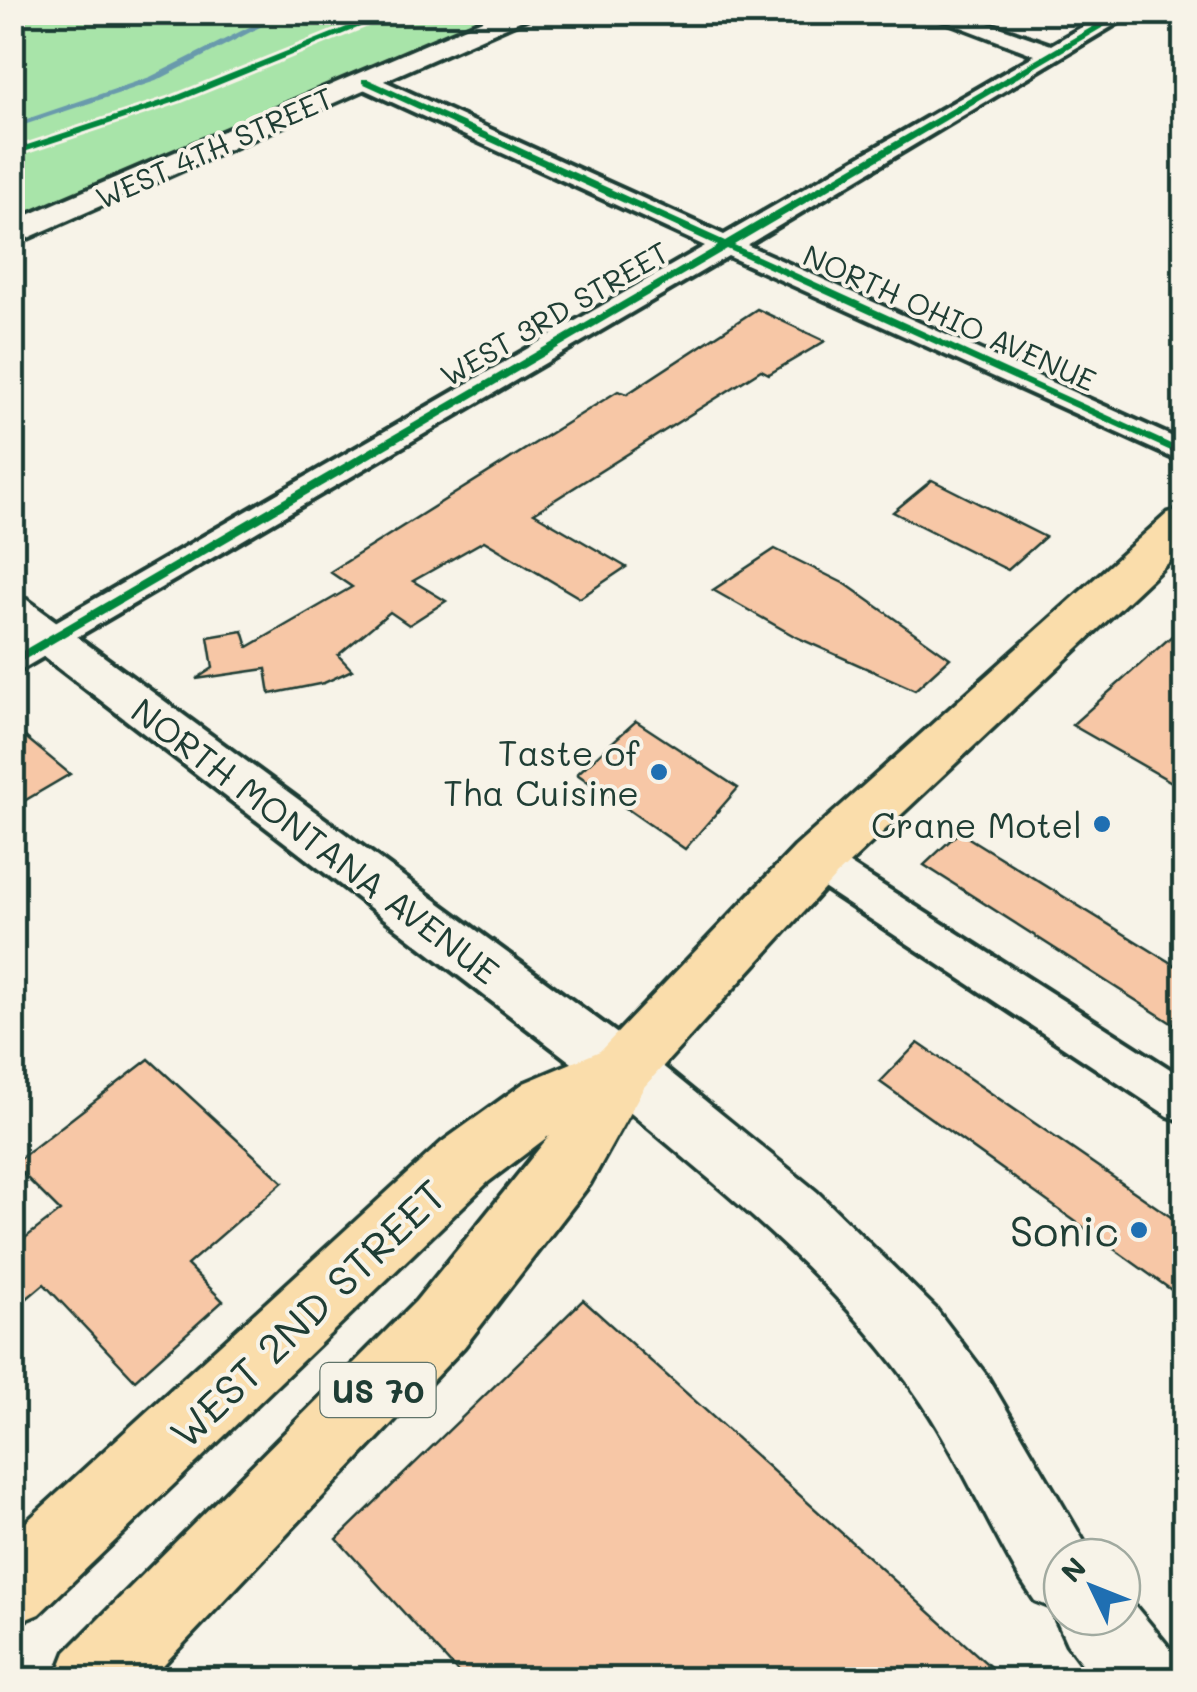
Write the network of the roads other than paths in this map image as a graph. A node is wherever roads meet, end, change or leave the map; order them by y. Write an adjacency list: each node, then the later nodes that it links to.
1 (526, 12): 5 (street, WEST 4TH STREET)
2 (932, 12): 4 (street)
3 (1125, 12): 4 (street, WEST 3RD STREET)
4 (1054, 54): 7 (street, WEST 3RD STREET)
5 (365, 81): 6 (street, WEST 4TH STREET); 7 (street, NORTH OHIO AVENUE)
6 (12, 235)
7 (725, 244): 8 (street, NORTH OHIO AVENUE); 11 (street, WEST 3RD STREET)
8 (1184, 454)
9 (1184, 523): 12 (main road, WEST 2ND STREET / US 70)
10 (12, 610): 11 (street, NORTH MONTANA AVENUE)
11 (32, 652): 13 (street, NORTH MONTANA AVENUE)
12 (815, 862): 13 (main road, WEST 2ND STREET / US 70); 14 (street)
13 (622, 1069): 15 (main road); 16 (main road, WEST 2ND STREET / US 70); 18 (main road, WEST 2ND STREET / US 70)
14 (1184, 1102)
15 (1042, 1540)
16 (12, 1587)
17 (1110, 1637): 19 (main road)
18 (94, 1680)
19 (1145, 1680)

